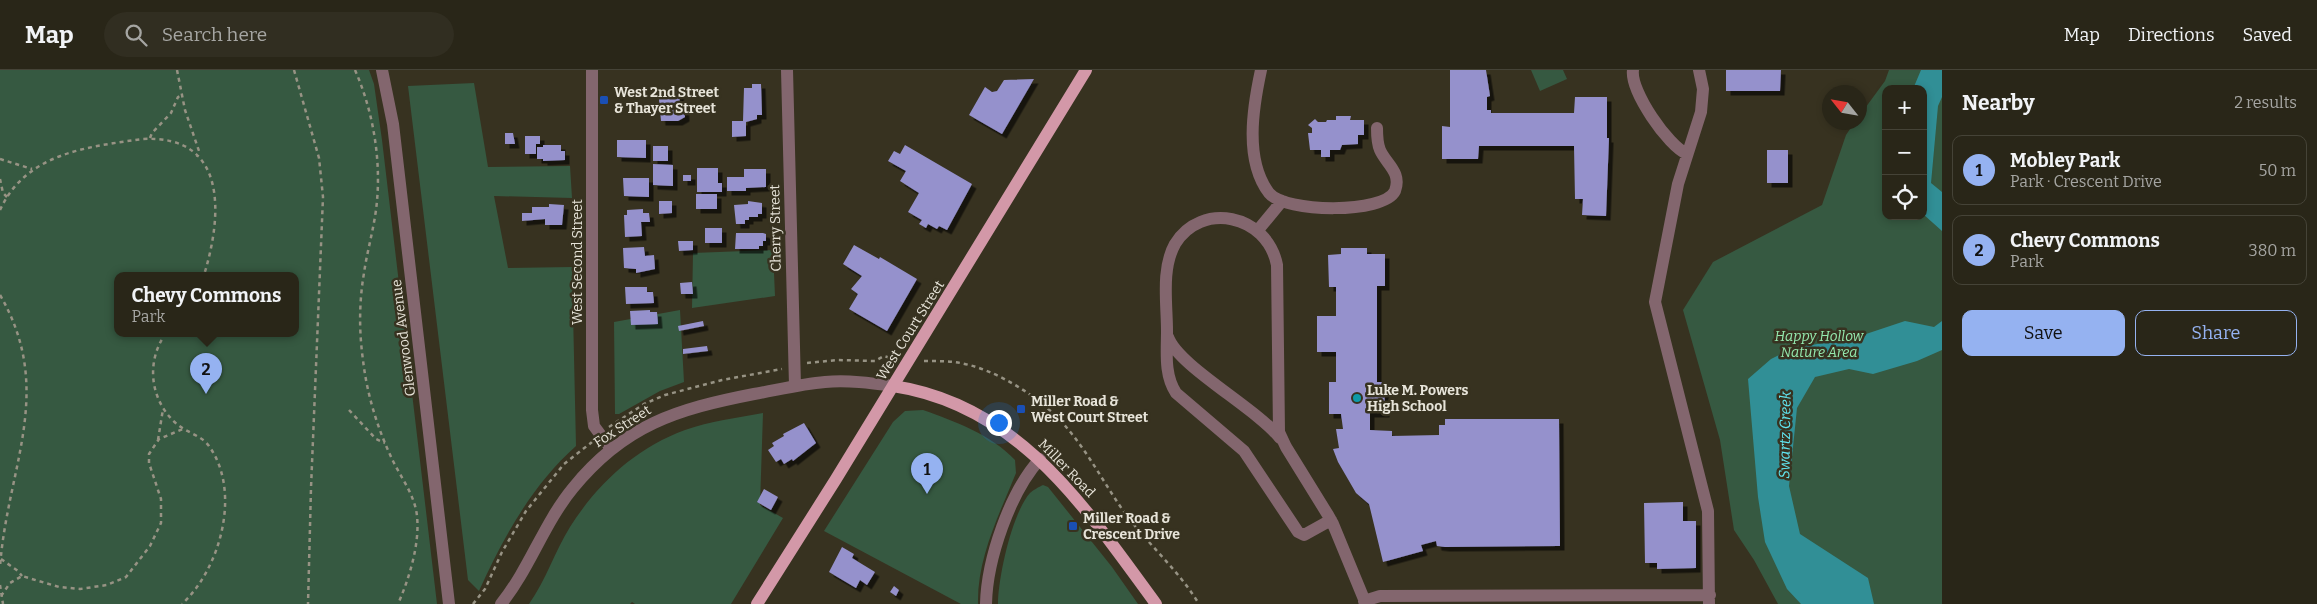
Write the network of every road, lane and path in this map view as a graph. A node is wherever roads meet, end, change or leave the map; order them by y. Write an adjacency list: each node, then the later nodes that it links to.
1 (178, 70): 11 (path)
2 (294, 70): 54 (path)
3 (355, 70): 39 (path)
4 (383, 70): 56 (street, Glenwood Avenue)
5 (592, 70): 41 (street, West Second Street)
6 (787, 70): 31 (street, Cherry Street)
7 (1086, 70): 32 (main road, West Court Street)
8 (1261, 70): 20 (street)
9 (1633, 70): 14 (street)
10 (1699, 70): 14 (street)
11 (182, 95): 13 (path); 15 (path)
12 (1378, 128): 20 (street)
13 (150, 138): 15 (path); 17 (path)
14 (1687, 154): 49 (street)
15 (197, 157): 23 (path)
16 (0, 159): 17 (path)
17 (32, 169): 19 (path)
18 (0, 179): 19 (path)
19 (7, 197): 21 (path)
20 (1282, 201): 22 (street)
21 (0, 210)
22 (1258, 230): 25 (street); 38 (street)
23 (205, 272)
24 (0, 294): 44 (path)
25 (1167, 332): 38 (street); 43 (street)
26 (164, 337): 33 (path)
27 (886, 358): 29 (path)
28 (938, 362): 61 (path)
29 (804, 364)
30 (783, 369): 35 (path)
31 (794, 386): 32 (street, Fox Street); 41 (street, Fox Street)
32 (893, 386): 42 (main road, Miller Road); 58 (main road, West Court Street)
33 (163, 409): 36 (path); 37 (path)
34 (348, 410): 39 (path)
35 (614, 424)
36 (183, 429): 37 (path); 53 (path)
37 (158, 440): 46 (path)
38 (1282, 440): 43 (street)
39 (385, 444): 55 (path)
40 (586, 447): 51 (path)
41 (611, 449): 57 (street, Fox Street)
42 (1040, 460): 59 (street); 60 (main road, Miller Road)
43 (1331, 520): 50 (street)
44 (1, 559): 45 (path); 46 (path)
45 (0, 567)
46 (22, 576): 48 (path)
47 (0, 585): 48 (path)
48 (1, 596): 52 (path)
49 (1710, 599): 50 (street)
50 (1365, 602)
51 (475, 603)
52 (3, 604)
53 (182, 604)
54 (308, 604)
55 (398, 604)
56 (449, 604)
57 (501, 604)
58 (757, 604)
59 (986, 604)
60 (1156, 604)
61 (1199, 604)

